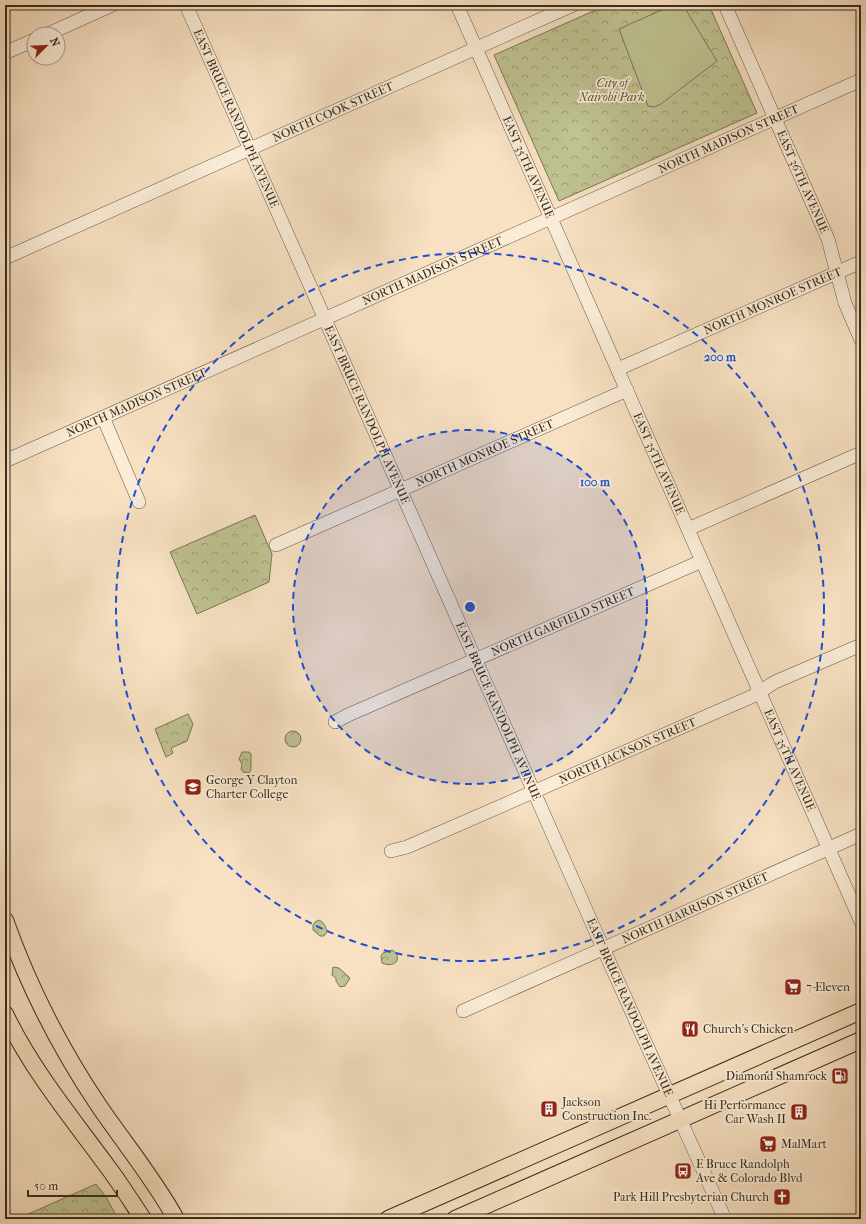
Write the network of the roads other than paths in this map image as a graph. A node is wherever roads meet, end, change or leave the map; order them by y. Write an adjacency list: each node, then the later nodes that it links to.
1 (112, 5): 6 (street)
2 (186, 5): 12 (street, EAST BRUCE RANDOLPH AVENUE)
3 (457, 5): 8 (street, EAST 35TH AVENUE)
4 (572, 5): 8 (street, NORTH COOK STREET)
5 (725, 5): 11 (street, EAST 36TH AVENUE)
6 (66, 26)
7 (26, 44): 9 (street)
8 (476, 48): 12 (street, NORTH COOK STREET); 13 (street, EAST 35TH AVENUE)
9 (5, 54)
10 (861, 80): 11 (street, NORTH MADISON STREET)
11 (776, 118): 13 (street, NORTH MADISON STREET); 16 (street, EAST 36TH AVENUE)
12 (250, 148): 14 (street, NORTH COOK STREET); 17 (street, EAST BRUCE RANDOLPH AVENUE)
13 (551, 218): 17 (street, NORTH MADISON STREET); 19 (street, EAST 35TH AVENUE)
14 (5, 258)
15 (861, 262): 16 (street, NORTH MONROE STREET)
16 (837, 272): 18 (street, EAST 36TH AVENUE); 19 (street, NORTH MONROE STREET)
17 (325, 319): 21 (street, NORTH MADISON STREET); 24 (street, EAST BRUCE RANDOLPH AVENUE)
18 (861, 340)
19 (618, 369): 20 (street, EAST 35TH AVENUE)
20 (627, 390): 24 (street, NORTH MONROE STREET); 26 (street, EAST 35TH AVENUE)
21 (102, 417): 23 (street, NORTH MADISON STREET); 25 (street)
22 (861, 453): 26 (street)
23 (5, 461)
24 (401, 490): 27 (street, NORTH MONROE STREET); 30 (street, EAST BRUCE RANDOLPH AVENUE)
25 (139, 502)
26 (688, 529): 28 (street, EAST 35TH AVENUE)
27 (276, 545)
28 (702, 561): 30 (street, NORTH GARFIELD STREET); 31 (street, EAST 35TH AVENUE)
29 (861, 645): 31 (street, NORTH JACKSON STREET)
30 (476, 660): 32 (street, NORTH GARFIELD STREET); 33 (street, EAST BRUCE RANDOLPH AVENUE)
31 (760, 692): 33 (street, NORTH JACKSON STREET); 35 (street, EAST 35TH AVENUE)
32 (335, 722)
33 (535, 792): 36 (street, NORTH JACKSON STREET); 39 (street, EAST BRUCE RANDOLPH AVENUE)
34 (861, 834): 35 (street, NORTH HARRISON STREET)
35 (829, 848): 38 (street, EAST 35TH AVENUE); 39 (street, NORTH HARRISON STREET)
36 (391, 851)
37 (5, 920): 49 (main road)
38 (861, 922)
39 (603, 948): 41 (street, NORTH HARRISON STREET); 44 (street, EAST BRUCE RANDOLPH AVENUE)
40 (861, 1010): 44 (main road)
41 (463, 1011)
42 (5, 1014): 46 (main road)
43 (861, 1040): 45 (main road)
44 (669, 1095): 45 (street, EAST BRUCE RANDOLPH AVENUE); 50 (main road)
45 (680, 1119): 51 (main road); 52 (street, EAST BRUCE RANDOLPH AVENUE)
46 (108, 1167): 47 (main road); 48 (main road)
47 (133, 1219)
48 (143, 1219)
49 (176, 1219)
50 (388, 1219)
51 (455, 1219)
52 (725, 1219)

